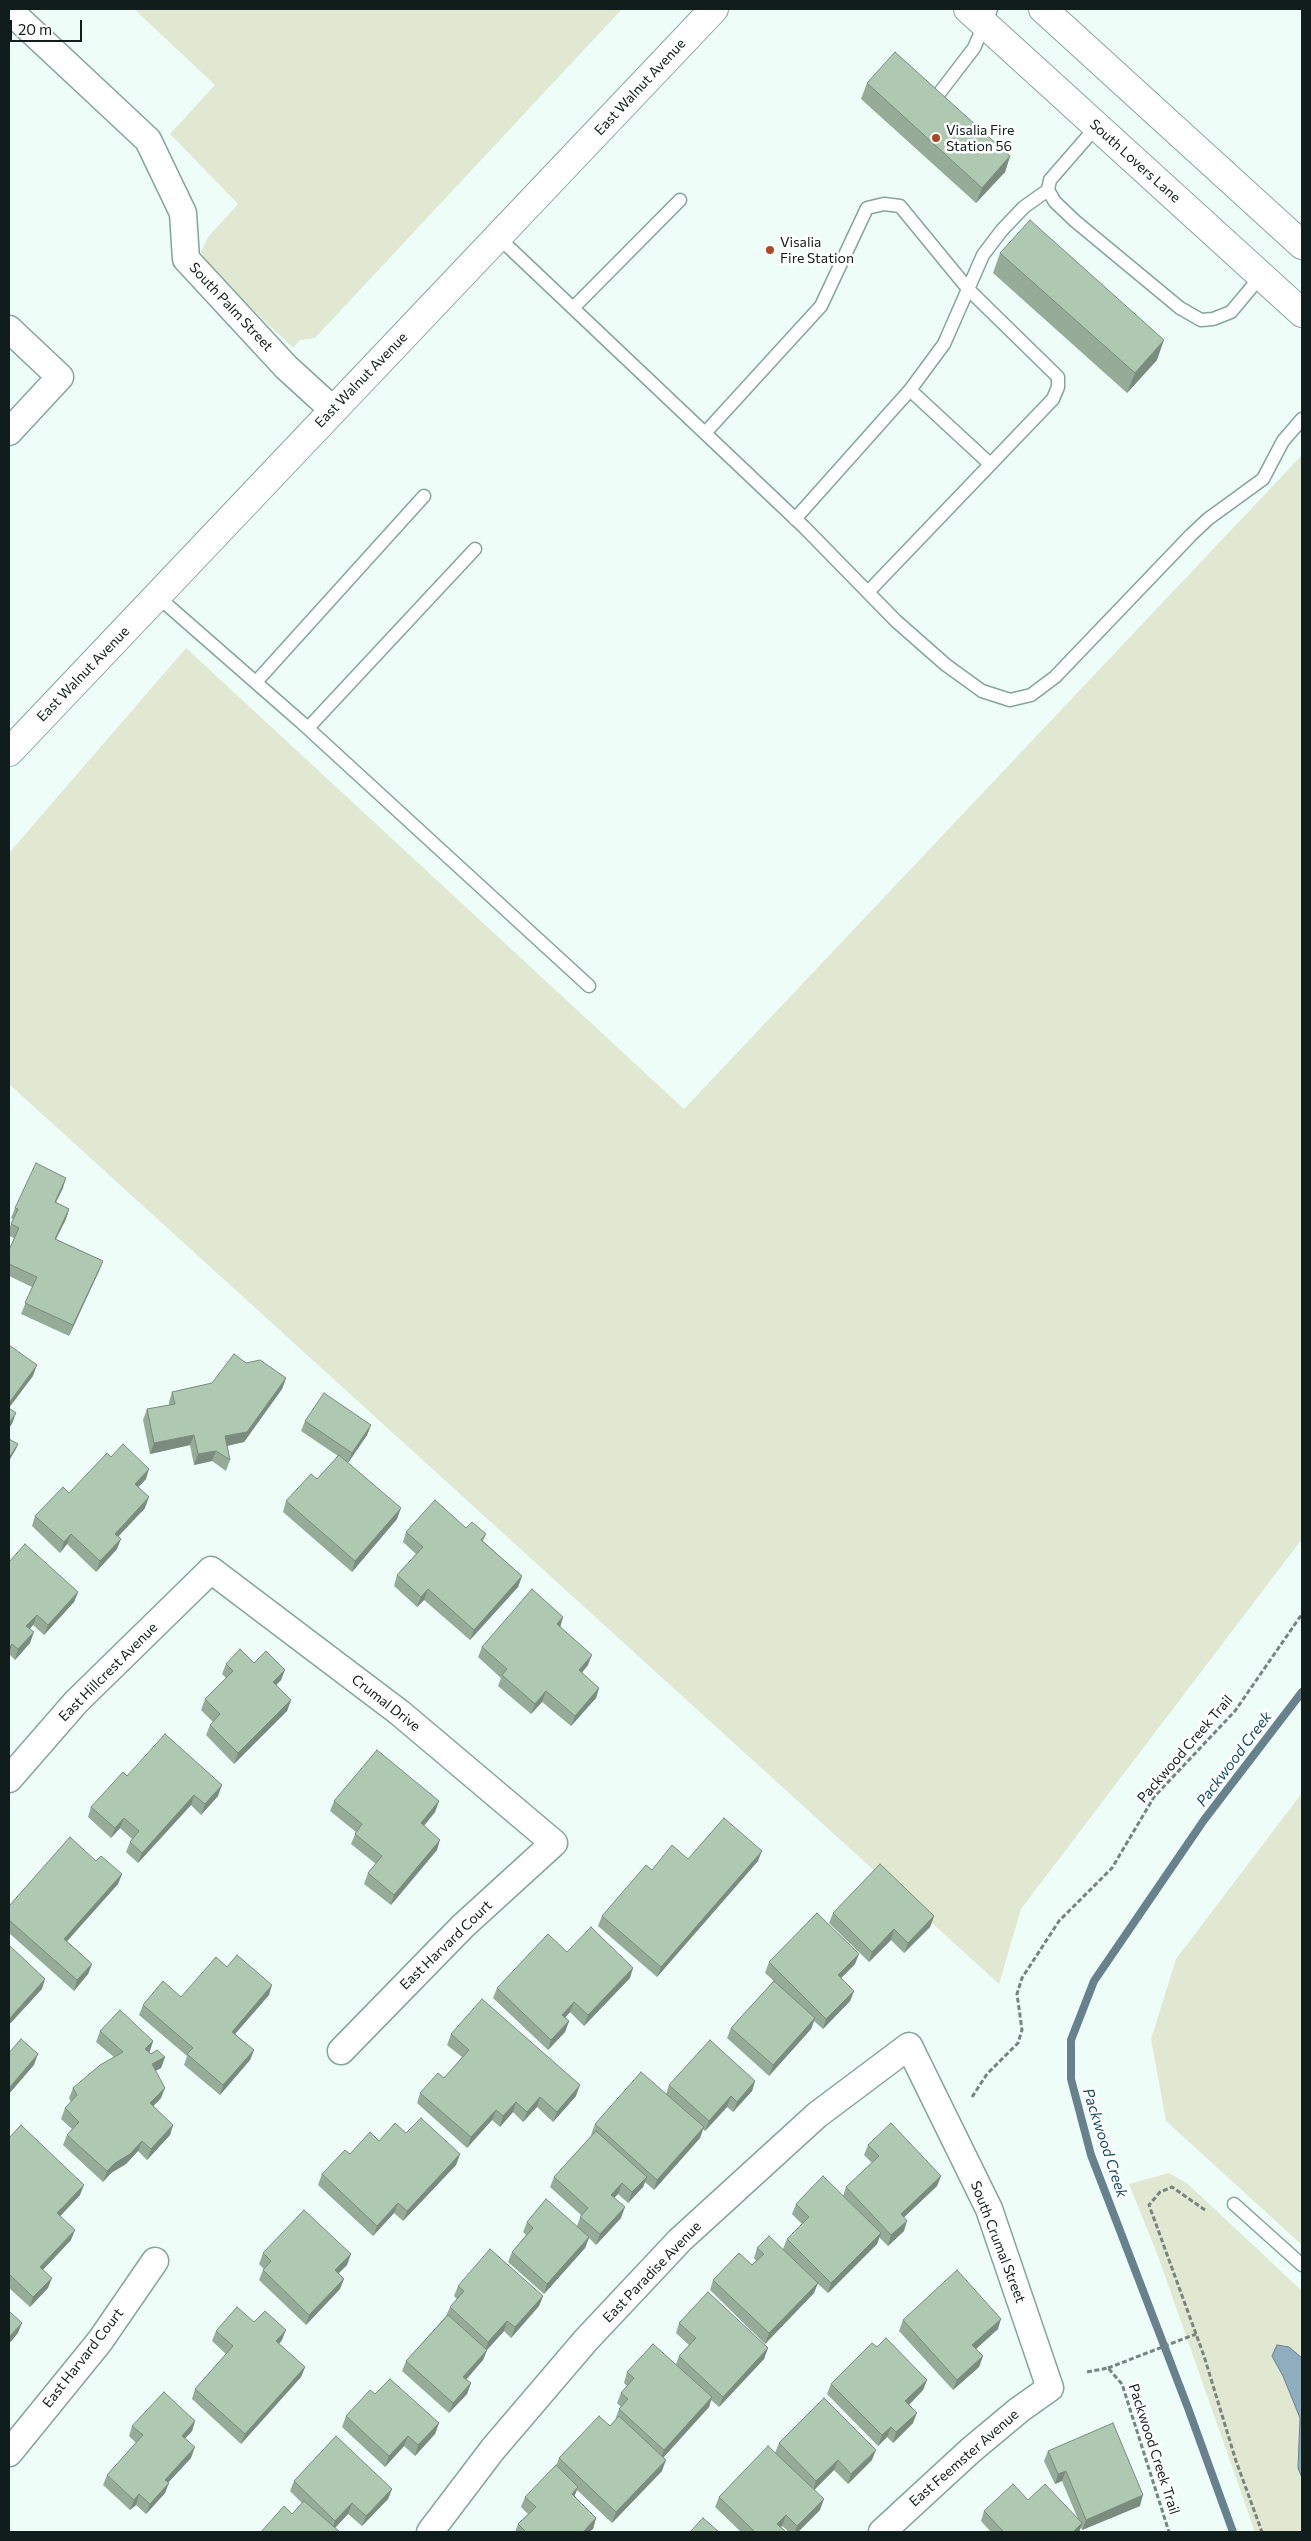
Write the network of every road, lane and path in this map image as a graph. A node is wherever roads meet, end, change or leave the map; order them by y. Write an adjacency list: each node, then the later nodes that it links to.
1 (714, 9): 9 (main road, East Walnut Avenue)
2 (1043, 9): 10 (main road)
3 (9, 10): 17 (street, South Palm Street)
4 (981, 14): 5 (lane); 6 (main road, South Lovers Lane)
5 (930, 104)
6 (1097, 126): 7 (lane); 11 (main road, South Lovers Lane)
7 (1048, 190): 11 (lane); 12 (lane)
8 (680, 200): 13 (lane)
9 (498, 236): 13 (lane); 17 (main road, East Walnut Avenue)
10 (1302, 245)
11 (1261, 276): 14 (main road, South Lovers Lane)
12 (969, 290): 16 (lane); 20 (lane); 21 (lane)
13 (573, 308): 20 (lane)
14 (1302, 313)
15 (9, 329): 19 (street)
16 (910, 390): 21 (lane); 23 (lane)
17 (332, 409): 26 (main road, East Walnut Avenue)
18 (1302, 420): 25 (lane)
19 (9, 432)
20 (704, 433): 23 (lane)
21 (990, 464): 25 (lane)
22 (424, 496): 27 (lane)
23 (795, 519): 25 (lane)
24 (476, 549): 28 (lane)
25 (868, 592)
26 (157, 596): 27 (lane); 29 (main road, East Walnut Avenue)
27 (256, 682): 28 (lane)
28 (308, 728): 30 (lane)
29 (9, 752)
30 (590, 986)
31 (211, 1570): 33 (street, East Hillcrest Avenue); 34 (street, Crumal Drive)
32 (1302, 1614): 37 (path, Packwood Creek Trail)
33 (9, 1779)
34 (554, 1843): 36 (street, East Harvard Court)
35 (909, 2046): 45 (street, South Crumal Street); 47 (street, East Paradise Avenue)
36 (340, 2050)
37 (972, 2097)
38 (1234, 2204): 41 (lane)
39 (1205, 2210): 42 (path)
40 (155, 2261): 46 (street, East Harvard Court)
41 (1302, 2265)
42 (1196, 2334): 43 (path); 50 (path)
43 (1108, 2368): 44 (path); 49 (path, Packwood Creek Trail)
44 (1087, 2372)
45 (1050, 2388): 48 (street, East Feemster Avenue)
46 (9, 2453)
47 (430, 2532)
48 (882, 2532)
49 (1169, 2532)
50 (1262, 2532)

